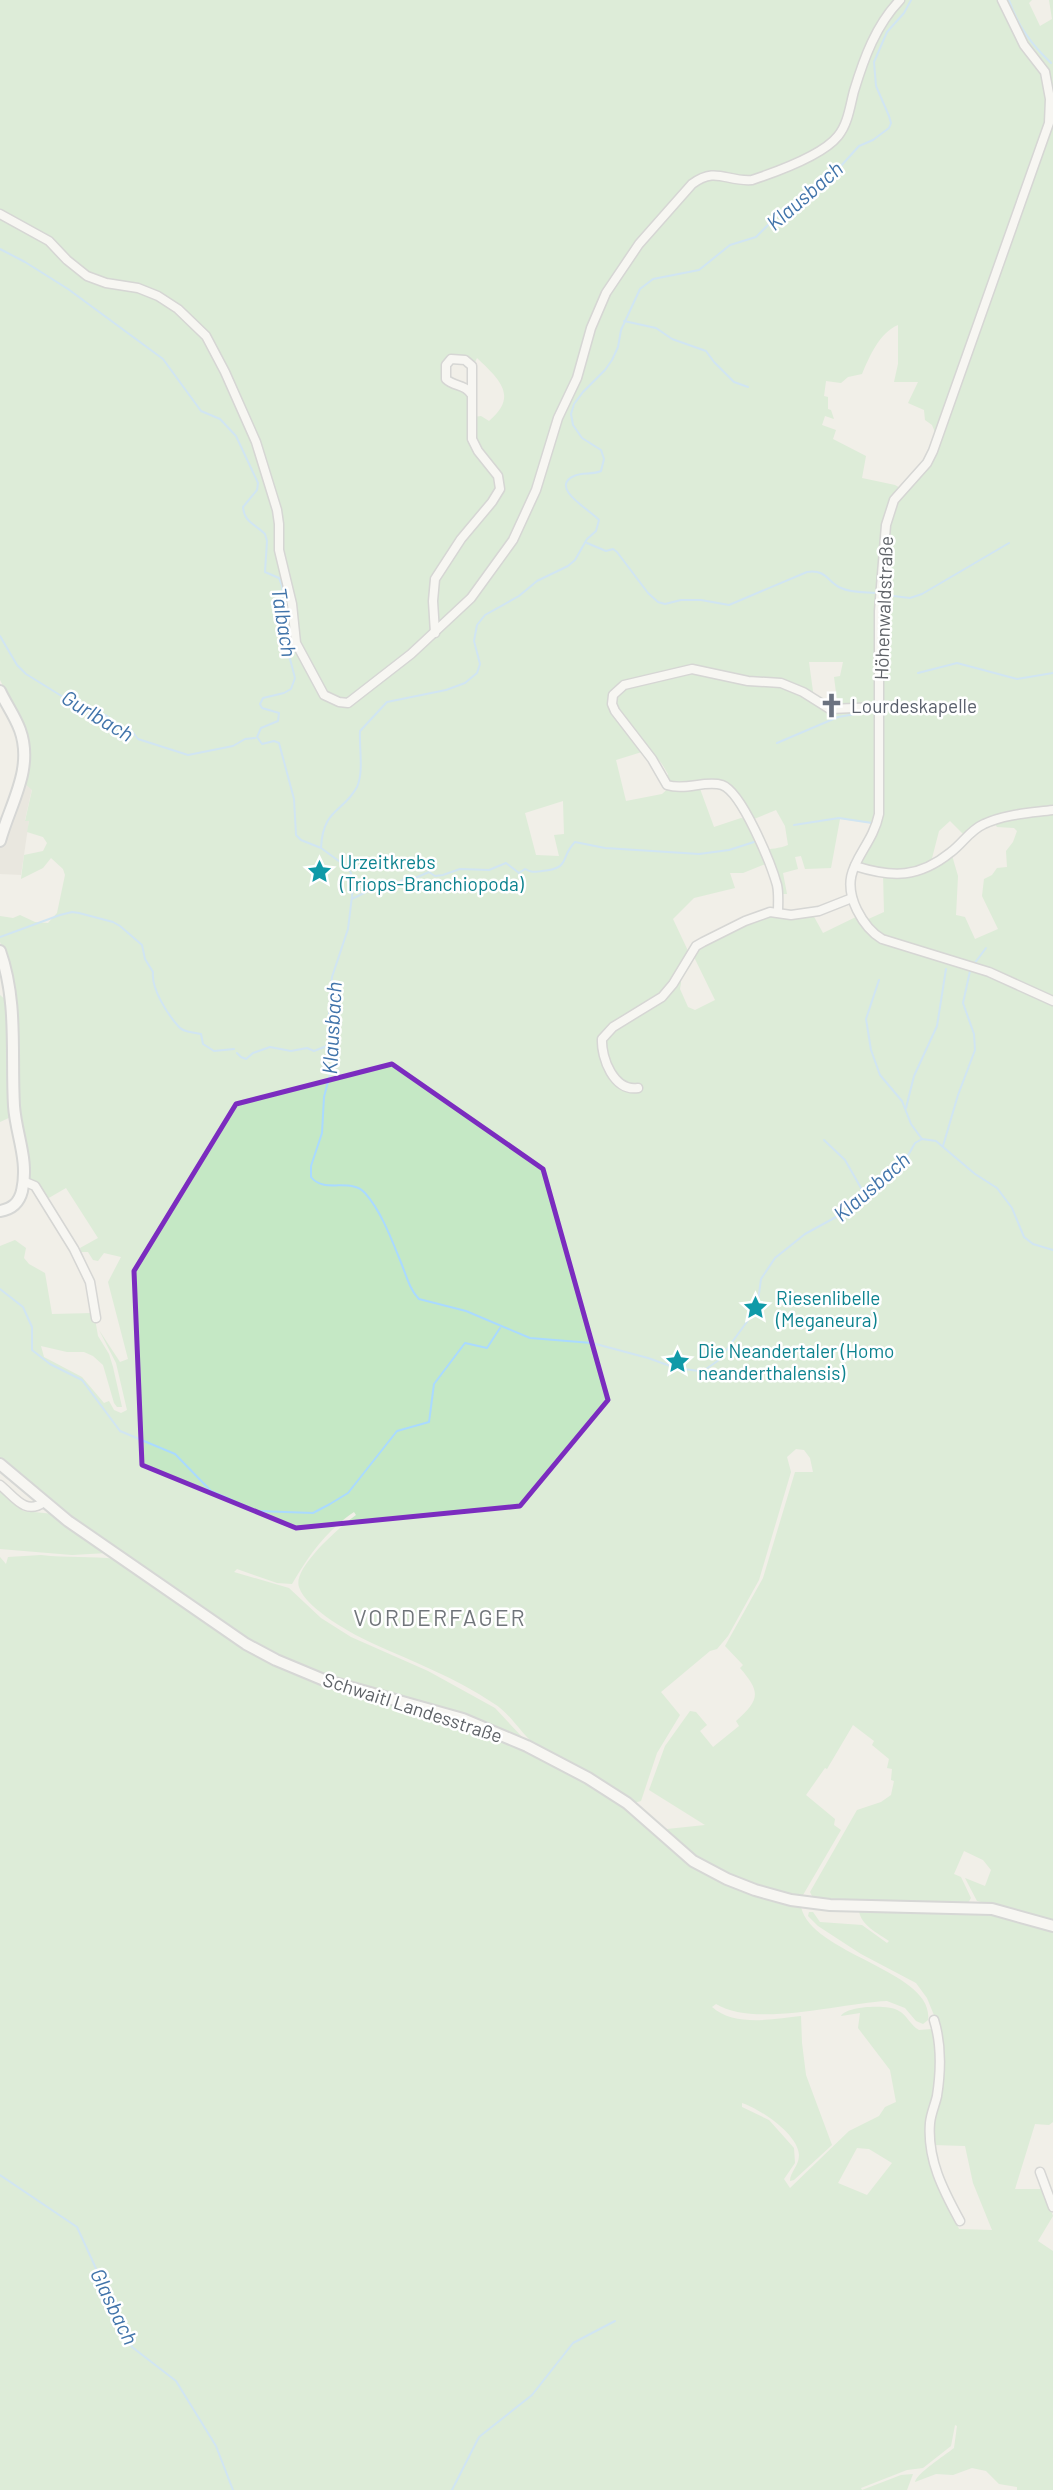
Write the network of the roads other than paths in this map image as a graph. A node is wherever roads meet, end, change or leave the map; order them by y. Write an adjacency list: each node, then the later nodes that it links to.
1 (900, 0): 6 (street)
2 (1002, 0): 3 (street, Höhenwaldstraße)
3 (1051, 122): 8 (street, Höhenwaldstraße)
4 (0, 214): 6 (street)
5 (471, 394): 5 (street); 6 (street)
6 (435, 633)
7 (0, 691): 10 (street)
8 (879, 707): 11 (street, Höhenwaldstraße); 13 (street)
9 (1053, 810): 11 (street)
10 (0, 841)
11 (855, 866): 12 (street, Höhenwaldstraße)
12 (852, 898): 13 (street); 15 (street)
13 (778, 912): 16 (street)
14 (0, 951): 17 (street)
15 (1053, 1001)
16 (638, 1088)
17 (23, 1181): 18 (street); 19 (street)
18 (1, 1211)
19 (96, 1318)
20 (0, 1464): 22 (street, Schwaitl Landesstraße)
21 (0, 1485): 22 (street)
22 (44, 1502): 23 (street, Schwaitl Landesstraße)
23 (1053, 1926)
24 (934, 2020): 27 (street)
25 (1040, 2172): 26 (street)
26 (1053, 2207)
27 (960, 2221)

